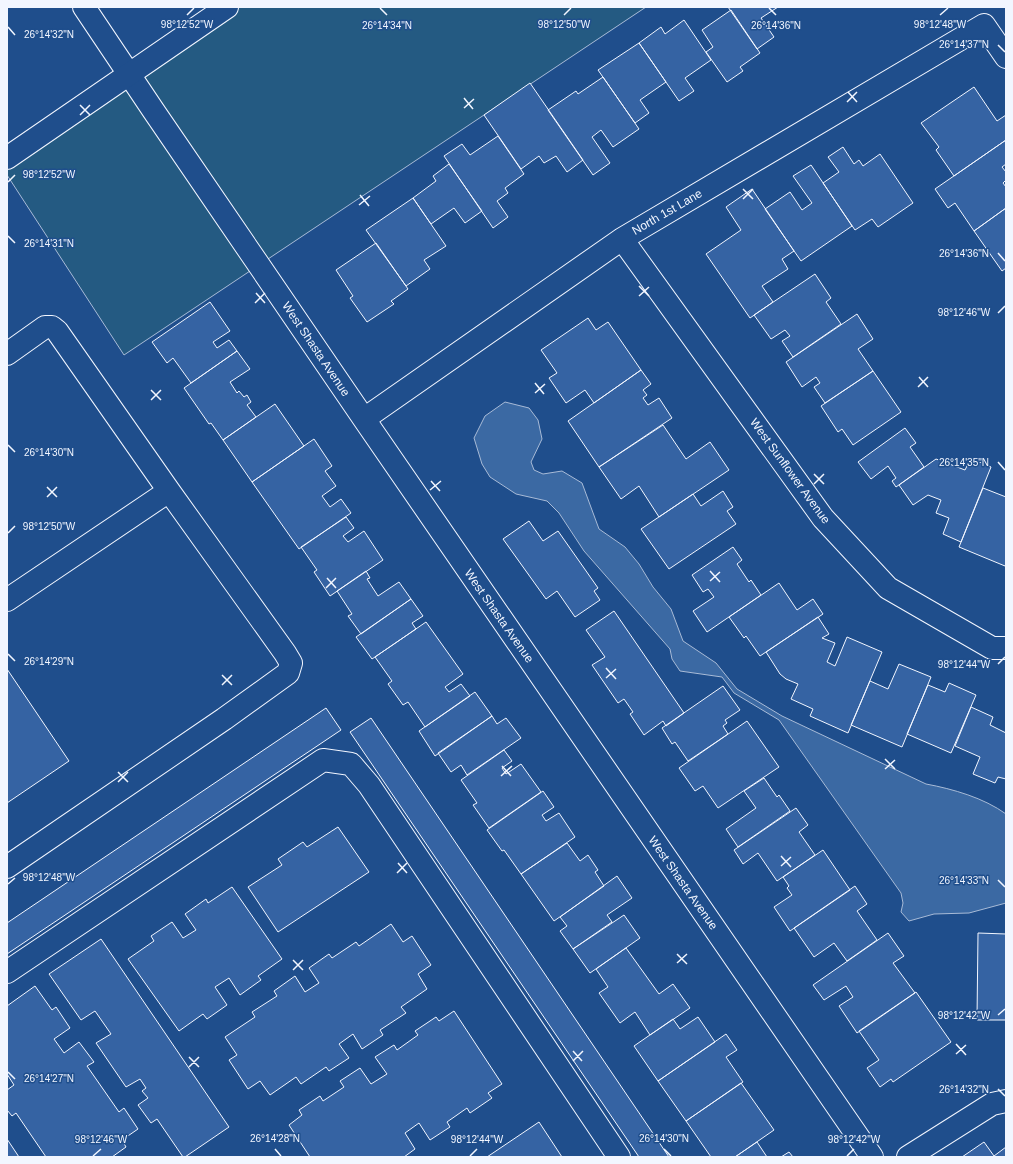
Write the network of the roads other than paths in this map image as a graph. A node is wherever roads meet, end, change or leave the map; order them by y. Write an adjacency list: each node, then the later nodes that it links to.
1 (84, 7): 4 (street, West Shasta Avenue)
2 (227, 7): 4 (street)
3 (1006, 57): 6 (street, North 1st Lane)
4 (128, 75): 5 (street); 8 (street, West Shasta Avenue)
5 (7, 158)
6 (622, 239): 8 (street, North 1st Lane); 11 (street, West Sunflower Avenue)
7 (7, 354): 9 (street)
8 (364, 419): 16 (street, West Shasta Avenue)
9 (169, 491): 10 (street); 12 (street)
10 (7, 600)
11 (1006, 648)
12 (7, 867)
13 (7, 972): 15 (street)
14 (1006, 1101): 17 (street)
15 (619, 1157)
16 (872, 1157)
17 (908, 1157)

